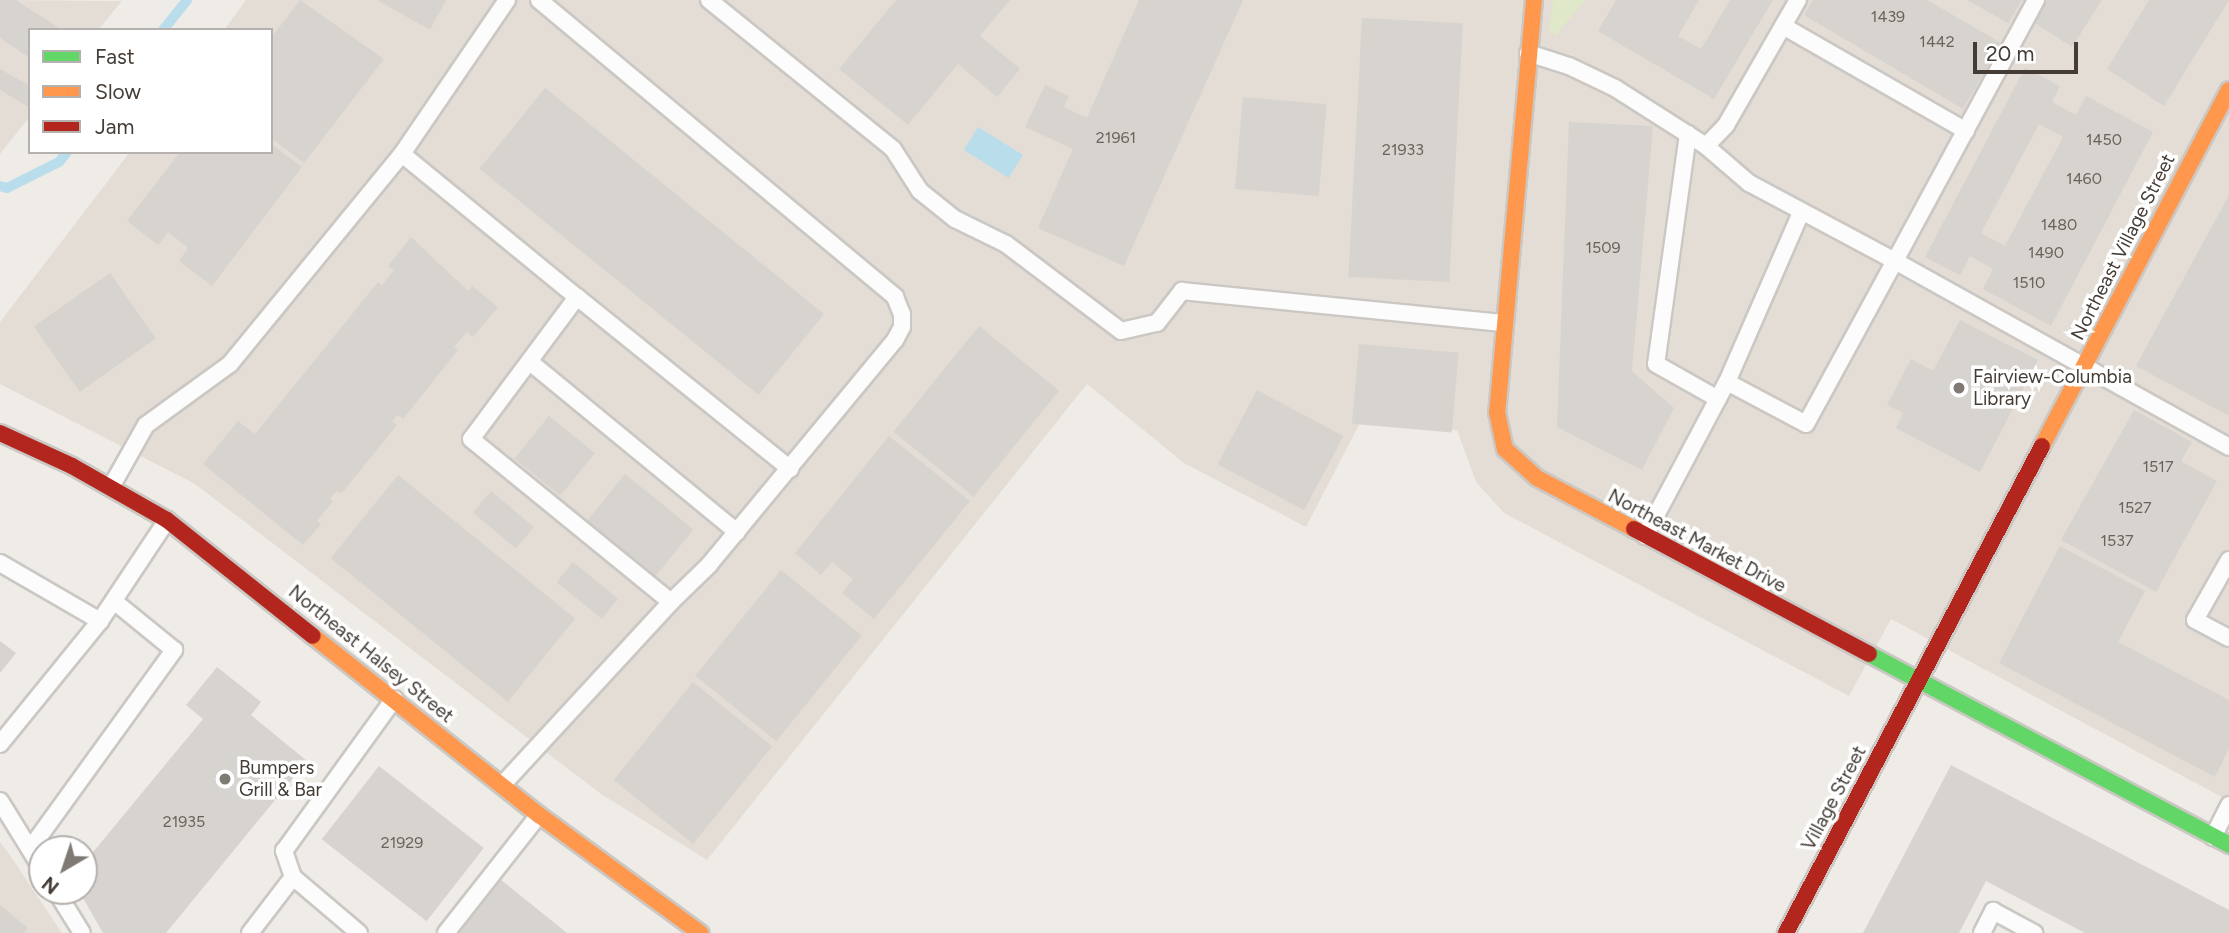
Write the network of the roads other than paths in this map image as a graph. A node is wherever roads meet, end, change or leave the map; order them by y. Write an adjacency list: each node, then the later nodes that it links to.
1 (507, 0): 13 (lane)
2 (539, 0): 24 (lane)
3 (709, 0): 17 (lane)
4 (1534, 0): 8 (street, Northeast Market Drive)
5 (1798, 0): 7 (lane)
6 (2036, 0): 10 (lane)
7 (1783, 26): 10 (lane); 12 (lane)
8 (1526, 52): 11 (lane); 17 (street, Northeast Market Drive)
9 (2229, 90): 19 (street, Northeast Village Street)
10 (1966, 131): 15 (lane)
11 (1688, 134): 12 (lane); 21 (lane)
12 (1706, 146): 14 (lane)
13 (402, 153): 16 (lane); 25 (lane)
14 (1801, 213): 15 (lane); 20 (lane)
15 (1895, 261): 19 (lane); 20 (lane)
16 (578, 297): 18 (lane); 24 (lane)
17 (1504, 323): 28 (street, Northeast Market Drive)
18 (530, 362): 27 (lane); 32 (lane)
19 (2085, 370): 23 (lane); 35 (street, Northeast Village Street)
20 (1727, 382): 21 (lane)
21 (1718, 399): 28 (lane)
22 (0, 433): 25 (street, Northeast Halsey Street)
23 (2229, 447)
24 (790, 469): 27 (lane)
25 (111, 487): 26 (street, Northeast Halsey Street)
26 (167, 520): 31 (lane); 36 (street, Northeast Halsey Street)
27 (737, 532): 32 (lane)
28 (1644, 536): 35 (street, Northeast Market Drive)
29 (2229, 560): 34 (lane)
30 (0, 563): 33 (lane)
31 (114, 601): 33 (lane); 42 (lane)
32 (671, 601): 38 (lane)
33 (100, 621): 37 (lane)
34 (2229, 638)
35 (1919, 683): 43 (street, Northeast Market Drive); 53 (street, Village Street)
36 (394, 699): 38 (street, Northeast Halsey Street); 46 (lane)
37 (0, 744)
38 (502, 785): 41 (street, Northeast Halsey Street)
39 (0, 801): 45 (lane)
40 (2229, 805): 43 (lane)
41 (539, 815): 51 (lane); 52 (street, Northeast Halsey Street)
42 (40, 835)
43 (2213, 837): 44 (street, Northeast Market Drive)
44 (2229, 845)
45 (28, 846)
46 (293, 877): 49 (lane); 50 (lane)
47 (65, 905): 48 (lane)
48 (82, 933)
49 (250, 933)
50 (359, 933)
51 (446, 933)
52 (700, 933)
53 (1786, 933)
54 (1982, 933): 55 (lane)
55 (2034, 933)

